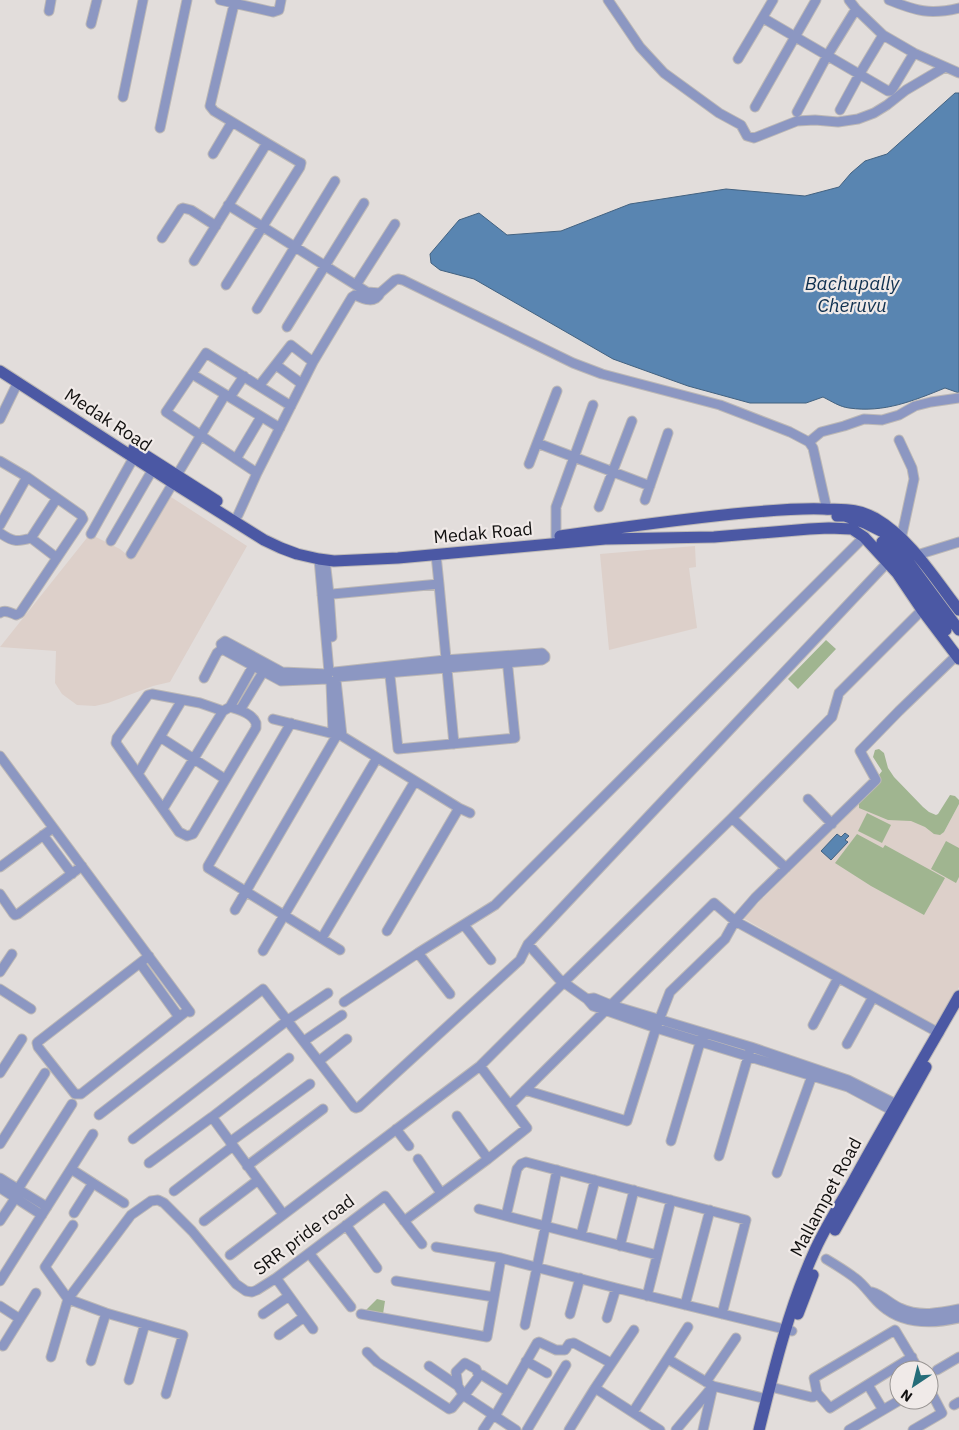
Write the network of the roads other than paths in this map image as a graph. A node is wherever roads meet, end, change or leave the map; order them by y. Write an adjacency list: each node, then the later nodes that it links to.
1 (51, 0): 15 (street)
2 (97, 0): 17 (street)
3 (142, 0): 26 (street)
4 (187, 0): 31 (street)
5 (220, 0): 12 (street)
6 (281, 0): 12 (street)
7 (608, 0): 23 (street)
8 (773, 0): 16 (street)
9 (816, 0): 19 (street)
10 (849, 0): 14 (street)
11 (889, 0): 13 (street)
12 (235, 2): 30 (street)
13 (959, 8)
14 (856, 9): 18 (street); 21 (street)
15 (49, 12)
16 (763, 18): 19 (street); 22 (street)
17 (91, 24)
18 (883, 35): 20 (street); 25 (street)
19 (795, 37): 21 (street); 27 (street)
20 (914, 53): 23 (street); 25 (street)
21 (827, 56): 25 (street); 29 (street)
22 (738, 59)
23 (945, 67): 24 (street)
24 (959, 73)
25 (859, 75): 28 (street)
26 (123, 96)
27 (755, 107)
28 (840, 110)
29 (798, 112)
30 (232, 122): 32 (street); 33 (street)
31 (160, 128)
32 (267, 142): 36 (street); 39 (street)
33 (213, 154)
34 (335, 181): 41 (street)
35 (364, 204): 43 (street)
36 (228, 206): 38 (street); 39 (street)
37 (395, 224): 45 (street)
38 (216, 226): 40 (street); 42 (street)
39 (262, 227): 41 (street); 44 (street)
40 (162, 238)
41 (294, 247): 43 (street); 47 (street)
42 (194, 262)
43 (326, 266): 45 (street); 48 (street)
44 (226, 285)
45 (356, 285): 46 (street)
46 (381, 292): 50 (street); 70 (street)
47 (257, 310)
48 (287, 327)
49 (0, 362): 81 (main road, Medak Road)
50 (313, 362): 51 (street); 56 (street)
51 (276, 365): 56 (street); 57 (street)
52 (0, 371): 55 (main road, Medak Road)
53 (192, 374): 54 (street); 59 (street); 68 (street)
54 (244, 376): 57 (street); 59 (street)
55 (18, 382): 64 (street); 72 (main road, Medak Road)
56 (302, 384): 62 (street)
57 (259, 386): 62 (street)
58 (557, 391): 71 (street)
59 (227, 396): 63 (street); 68 (street)
60 (959, 398): 70 (street)
61 (593, 405): 73 (street)
62 (291, 406): 66 (street)
63 (261, 416): 66 (street); 74 (street)
64 (0, 419)
65 (632, 421): 78 (street)
66 (280, 428): 79 (street)
67 (668, 433): 82 (street)
68 (201, 435): 74 (street); 81 (street)
69 (899, 440): 96 (street)
70 (809, 442): 86 (street)
71 (537, 443): 73 (street); 76 (street)
72 (134, 457): 77 (main road, Medak Road); 91 (street)
73 (574, 458): 78 (street); 93 (street)
74 (236, 459): 79 (street)
75 (0, 461): 80 (street)
76 (529, 464)
77 (153, 469): 81 (main road, Medak Road); 97 (street)
78 (613, 472): 82 (street); 85 (street)
79 (257, 473): 87 (street)
80 (27, 477): 83 (street); 89 (street)
81 (175, 479): 87 (main road, Medak Road); 99 (street); 103 (main road, Medak Road)
82 (650, 486): 84 (street)
83 (57, 498): 95 (street); 102 (street)
84 (645, 500)
85 (599, 507)
86 (827, 510): 88 (main road, Medak Road); 96 (main road, Medak Road)
87 (238, 515): 93 (main road, Medak Road)
88 (690, 519): 93 (main road, Medak Road); 110 (main road)
89 (0, 526)
90 (0, 533): 95 (street)
91 (91, 534)
92 (714, 536): 94 (main road, Medak Road); 100 (main road, Medak Road); 111 (main road)
93 (556, 537)
94 (864, 537): 104 (main road, Medak Road); 151 (street)
95 (31, 538): 102 (street)
96 (901, 539): 101 (main road, Medak Road)
97 (111, 541)
98 (959, 542): 101 (street)
99 (130, 554)
100 (436, 555): 103 (main road, Medak Road); 105 (street)
101 (917, 555): 108 (main road, Medak Road)
102 (57, 558): 109 (street)
103 (322, 560): 106 (street)
104 (887, 563): 107 (main road, Medak Road); 154 (street)
105 (439, 584): 106 (street); 113 (street)
106 (326, 595): 116 (street)
107 (922, 610): 111 (main road, Medak Road); 137 (street)
108 (959, 610)
109 (0, 613)
110 (959, 630)
111 (958, 654): 138 (street)
112 (256, 662): 114 (street); 117 (street); 119 (street)
113 (446, 664): 115 (street); 125 (street); 125 (street)
114 (265, 668): 116 (street); 120 (street)
115 (390, 669): 116 (street); 125 (street)
116 (332, 676): 123 (street)
117 (204, 678)
118 (182, 700): 119 (street); 124 (street); 130 (street)
119 (226, 709): 120 (street); 128 (street)
120 (240, 710): 131 (street)
121 (273, 719): 122 (street)
122 (291, 723): 123 (street); 146 (street)
123 (337, 735): 127 (street); 146 (street)
124 (160, 737): 128 (street); 130 (street)
125 (454, 744)
126 (0, 756): 129 (street)
127 (377, 758): 132 (street); 149 (street)
128 (194, 759): 131 (street); 135 (street)
129 (3, 767): 139 (street)
130 (138, 774): 135 (street)
131 (226, 779): 135 (street)
132 (415, 781): 134 (street); 153 (street)
133 (808, 799): 138 (street)
134 (459, 808): 136 (street); 152 (street)
135 (163, 809)
136 (470, 813)
137 (732, 818): 144 (street); 164 (street)
138 (832, 824): 144 (street)
139 (53, 828): 140 (street); 142 (street)
140 (40, 834): 141 (street); 143 (street); 145 (street)
141 (0, 861)
142 (82, 866): 145 (street); 159 (street)
143 (0, 867)
144 (786, 868): 150 (street)
145 (72, 874): 147 (street)
146 (245, 891): 148 (street); 149 (street)
147 (0, 894)
148 (235, 910)
149 (284, 915): 153 (street); 156 (street)
150 (735, 921): 163 (street); 171 (street); 177 (street)
151 (464, 925): 157 (street); 160 (street)
152 (387, 932)
153 (322, 938): 155 (street)
154 (528, 944): 164 (street); 187 (street)
155 (340, 950)
156 (263, 951)
157 (418, 953): 167 (street); 170 (street)
158 (12, 954): 162 (street)
159 (149, 956): 161 (street); 175 (street)
160 (490, 960)
161 (140, 963): 175 (street); 175 (street)
162 (0, 972)
163 (838, 978): 169 (street); 178 (street)
164 (563, 983): 171 (street); 188 (street)
165 (1, 992): 172 (street)
166 (328, 993): 176 (street)
167 (450, 994)
168 (959, 996): 179 (main road, Mallampet Road)
169 (873, 997): 179 (street); 184 (street)
170 (344, 1002)
171 (608, 1007): 177 (street); 193 (street)
172 (32, 1009)
173 (959, 1009): 279 (main road, Mallampet Road)
174 (342, 1015): 183 (street)
175 (180, 1017)
176 (288, 1020): 183 (street); 198 (street); 203 (street)
177 (658, 1024): 180 (street); 193 (street)
178 (813, 1025)
179 (939, 1033): 196 (main road, Mallampet Road)
180 (702, 1037): 185 (street); 204 (street)
181 (22, 1039): 190 (street)
182 (347, 1039): 187 (street)
183 (304, 1041): 187 (street)
184 (847, 1044)
185 (750, 1051): 189 (street); 208 (street)
186 (289, 1058): 200 (street)
187 (319, 1061)
188 (480, 1066): 195 (street); 201 (street)
189 (814, 1072): 196 (street); 215 (street)
190 (0, 1073)
191 (45, 1073): 205 (street)
192 (310, 1084): 206 (street)
193 (525, 1090): 195 (street)
194 (72, 1104): 223 (street)
195 (510, 1105): 210 (street)
196 (894, 1107): 279 (main road, Mallampet Road)
197 (323, 1109): 212 (street)
198 (99, 1115)
199 (457, 1116): 210 (street)
200 (212, 1118): 206 (street); 211 (street)
201 (396, 1129): 207 (street); 231 (street)
202 (93, 1134): 213 (street)
203 (133, 1139)
204 (671, 1141)
205 (0, 1144)
206 (231, 1144): 212 (street); 222 (street)
207 (409, 1146)
208 (719, 1156)
209 (418, 1159): 224 (street)
210 (488, 1159): 224 (street)
211 (149, 1163)
212 (247, 1166): 217 (street)
213 (70, 1169): 219 (street); 229 (street)
214 (557, 1170): 218 (street); 232 (street); 238 (street)
215 (777, 1173)
216 (0, 1178): 223 (street)
217 (258, 1180): 231 (street); 234 (street)
218 (594, 1180): 221 (street); 239 (street)
219 (93, 1183): 226 (street); 230 (street)
220 (0, 1188): 223 (street)
221 (634, 1190): 225 (street); 241 (street)
222 (174, 1191)
223 (17, 1193): 229 (street); 233 (street)
224 (441, 1193): 235 (street)
225 (671, 1200): 228 (street); 245 (street)
226 (124, 1203)
227 (479, 1209): 232 (street)
228 (710, 1210): 261 (street); 269 (street)
229 (44, 1211): 252 (street)
230 (74, 1213)
231 (284, 1214): 244 (street)
232 (506, 1216): 238 (street)
233 (0, 1221)
234 (204, 1221)
235 (404, 1221): 237 (street, SRR pride road); 240 (street, SRR pride road)
236 (73, 1225): 260 (street)
237 (346, 1225): 243 (street, SRR pride road); 249 (street)
238 (546, 1226): 239 (street); 248 (street)
239 (581, 1235): 241 (street)
240 (422, 1244)
241 (620, 1246): 245 (street)
242 (436, 1247): 246 (street)
243 (309, 1253): 250 (street, SRR pride road); 263 (street)
244 (230, 1255)
245 (657, 1255): 258 (street)
246 (501, 1258): 248 (street); 259 (street)
247 (826, 1259): 255 (street)
248 (538, 1267): 251 (street); 275 (street)
249 (377, 1268)
250 (276, 1278): 257 (street); 260 (street, SRR pride road)
251 (580, 1278): 254 (street); 268 (street)
252 (0, 1280)
253 (396, 1281): 259 (street)
254 (616, 1288): 258 (street); 271 (street)
255 (868, 1291): 264 (street); 272 (street)
256 (36, 1294): 273 (street)
257 (289, 1296): 266 (street); 270 (street)
258 (647, 1296): 261 (street)
259 (494, 1297): 267 (street)
260 (68, 1299): 265 (street); 284 (street)
261 (685, 1305): 269 (street)
262 (0, 1306): 273 (street)
263 (351, 1307)
264 (959, 1309)
265 (106, 1313): 274 (street); 289 (street)
266 (263, 1314)
267 (361, 1314)
268 (570, 1314)
269 (722, 1314): 279 (street)
270 (304, 1317): 277 (street); 280 (street)
271 (606, 1318)
272 (959, 1318)
273 (20, 1319): 282 (street)
274 (145, 1324): 297 (street); 305 (street)
275 (526, 1325)
276 (688, 1327): 287 (street)
277 (313, 1329)
278 (634, 1330): 292 (street)
279 (789, 1331): 302 (main road, Mallampet Road); 307 (main road, Mallampet Road)
280 (280, 1335)
281 (736, 1338): 298 (street)
282 (3, 1346)
283 (368, 1352): 306 (street)
284 (52, 1357)
285 (912, 1357): 288 (street); 299 (street); 304 (street)
286 (959, 1357): 294 (street)
287 (668, 1359): 298 (street); 311 (street)
288 (914, 1360)
289 (91, 1361)
290 (526, 1361): 292 (street); 295 (street); 303 (street)
291 (566, 1364): 315 (street)
292 (611, 1364): 301 (street)
293 (429, 1366): 300 (street)
294 (939, 1369)
295 (547, 1373)
296 (478, 1376): 300 (street); 303 (street); 306 (street)
297 (129, 1380)
298 (710, 1384): 307 (street); 318 (street); 319 (street)
299 (868, 1385): 304 (street); 310 (street)
300 (458, 1386): 306 (street)
301 (595, 1388): 311 (street); 316 (street)
302 (775, 1388): 304 (street); 321 (main road, Mallampet Road)
303 (508, 1392): 312 (street)
304 (817, 1393)
305 (166, 1394)
306 (464, 1396): 312 (street)
307 (767, 1398): 320 (main road, Mallampet Road)
308 (889, 1407): 310 (street)
309 (939, 1407): 323 (street)
310 (884, 1410): 322 (street)
311 (633, 1412): 317 (street)
312 (494, 1415): 313 (street); 314 (street)
313 (483, 1430)
314 (516, 1430)
315 (527, 1430)
316 (568, 1430)
317 (660, 1430)
318 (676, 1430)
319 (703, 1430)
320 (759, 1430)
321 (764, 1430)
322 (849, 1430)
323 (913, 1430)

